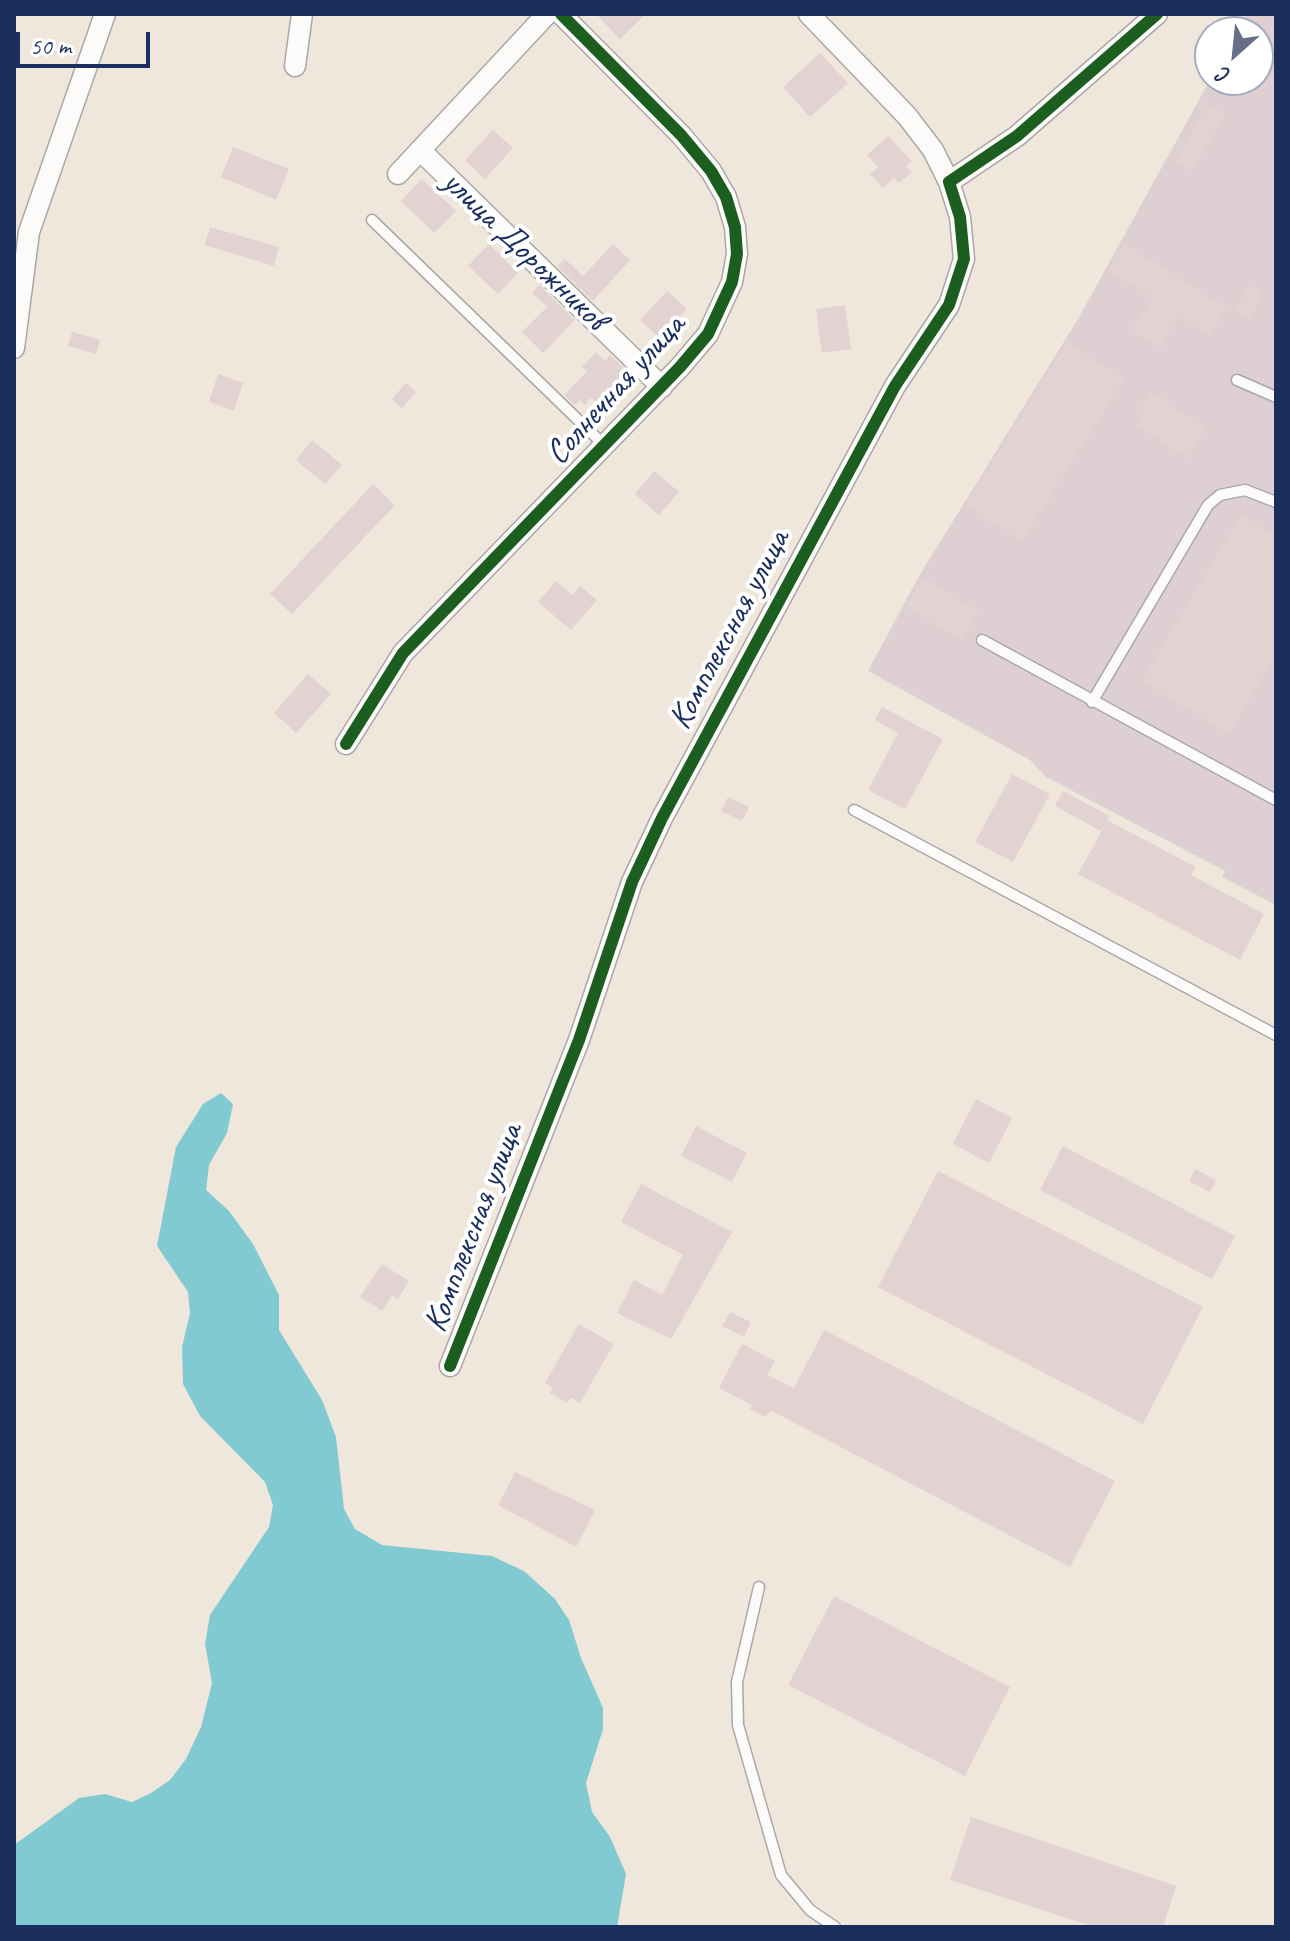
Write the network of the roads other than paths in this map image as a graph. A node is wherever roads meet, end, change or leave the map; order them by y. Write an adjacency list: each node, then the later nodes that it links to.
1 (105, 14): 12 (street)
2 (302, 14): 7 (street)
3 (547, 14): 8 (street, улица Дорожников)
4 (561, 14): 14 (street, Солнечная улица)
5 (809, 14): 10 (street, Комплексная улица)
6 (1157, 14): 10 (street)
7 (295, 66)
8 (420, 150): 9 (street, улица Дорожников); 14 (street, улица Дорожников)
9 (398, 174)
10 (949, 182): 24 (street, Комплексная улица)
11 (372, 220): 16 (lane)
12 (14, 348)
13 (1237, 380): 15 (lane)
14 (662, 387): 16 (street, Солнечная улица)
15 (1276, 397)
16 (605, 446): 20 (street, Солнечная улица)
17 (1276, 502): 19 (lane)
18 (982, 640): 19 (lane)
19 (1092, 702): 21 (lane)
20 (346, 744)
21 (1276, 800)
22 (854, 810): 23 (lane)
23 (1276, 1035)
24 (450, 1366)
25 (759, 1587): 26 (lane)
26 (835, 1927)

